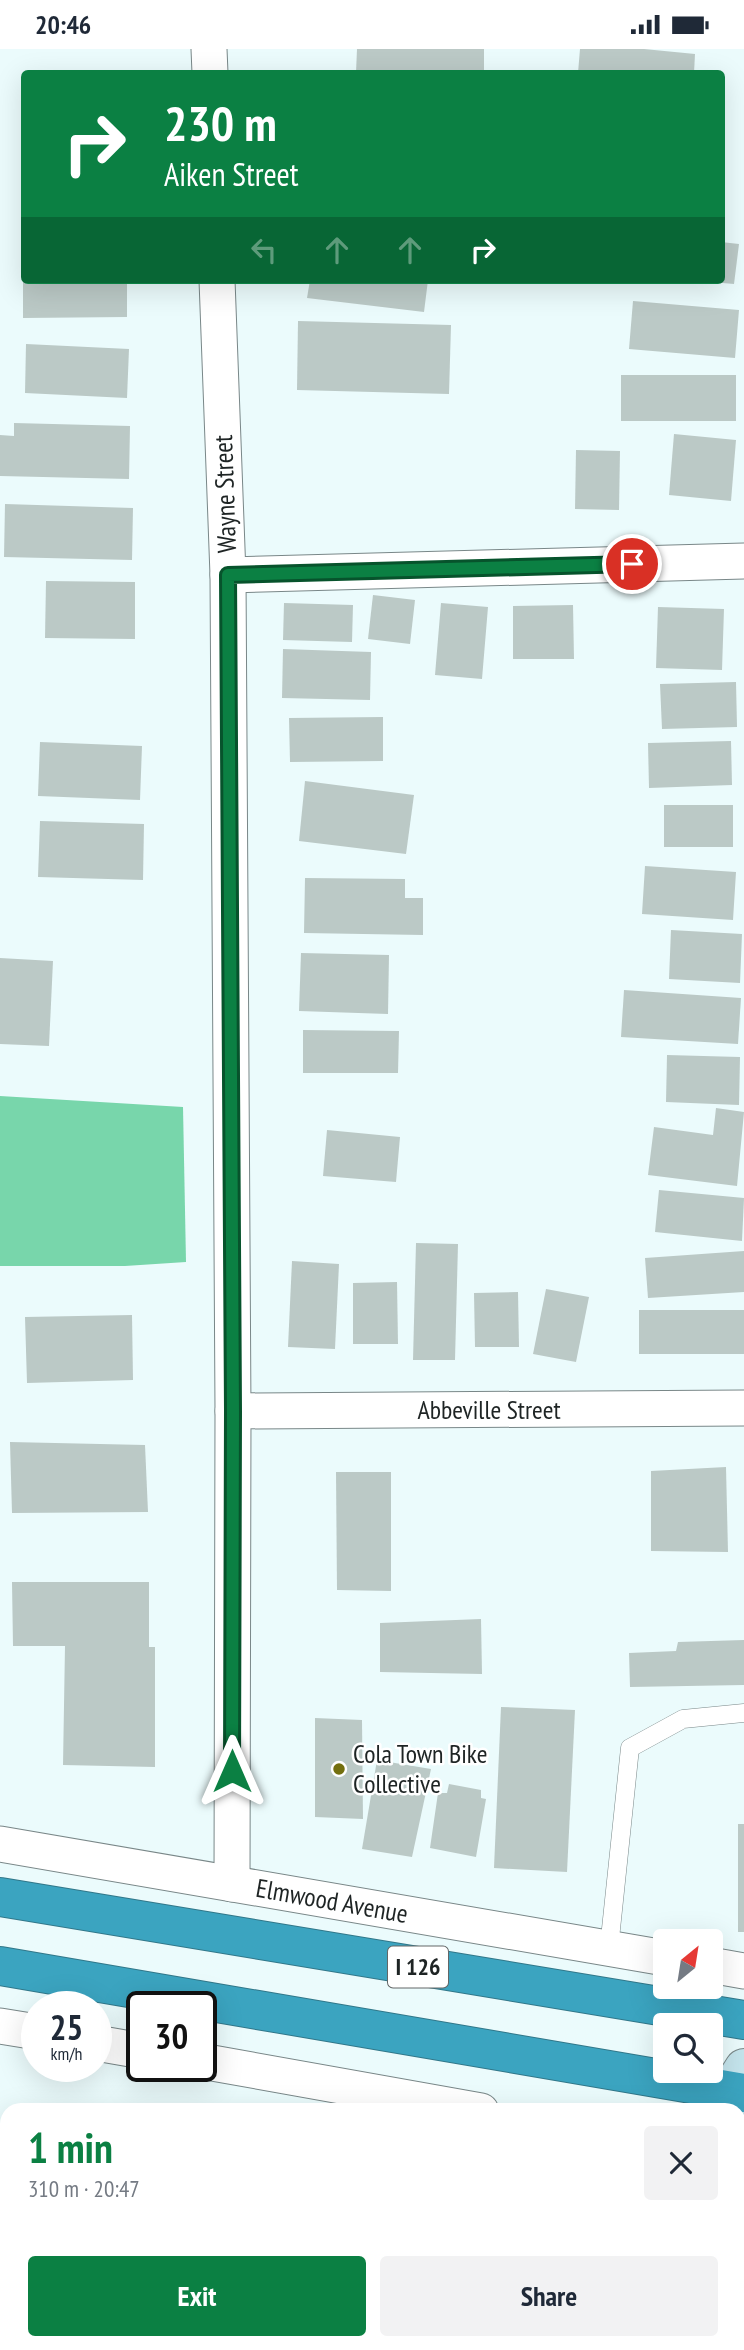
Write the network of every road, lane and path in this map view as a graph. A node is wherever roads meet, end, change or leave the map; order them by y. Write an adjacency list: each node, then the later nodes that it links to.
1 (209, 49): 2 (street)
2 (210, 70)
3 (217, 284): 5 (street, Wayne Street)
4 (744, 561): 5 (street)
5 (228, 575): 7 (street, Wayne Street)
6 (744, 1408): 7 (street, Abbeville Street)
7 (233, 1411): 10 (street, Wayne Street)
8 (744, 1713): 12 (lane)
9 (0, 1844): 10 (street, Elmwood Avenue)
10 (232, 1884): 12 (street, Elmwood Avenue)
11 (0, 1897): 17 (highway, I 126)
12 (609, 1948): 13 (street, Elmwood Avenue)
13 (653, 1956)
14 (0, 1966): 21 (highway)
15 (723, 1967): 16 (street)
16 (744, 1971)
17 (744, 2020)
18 (0, 2026): 19 (street)
19 (21, 2029)
20 (217, 2064): 22 (street)
21 (736, 2090)
22 (436, 2103)

